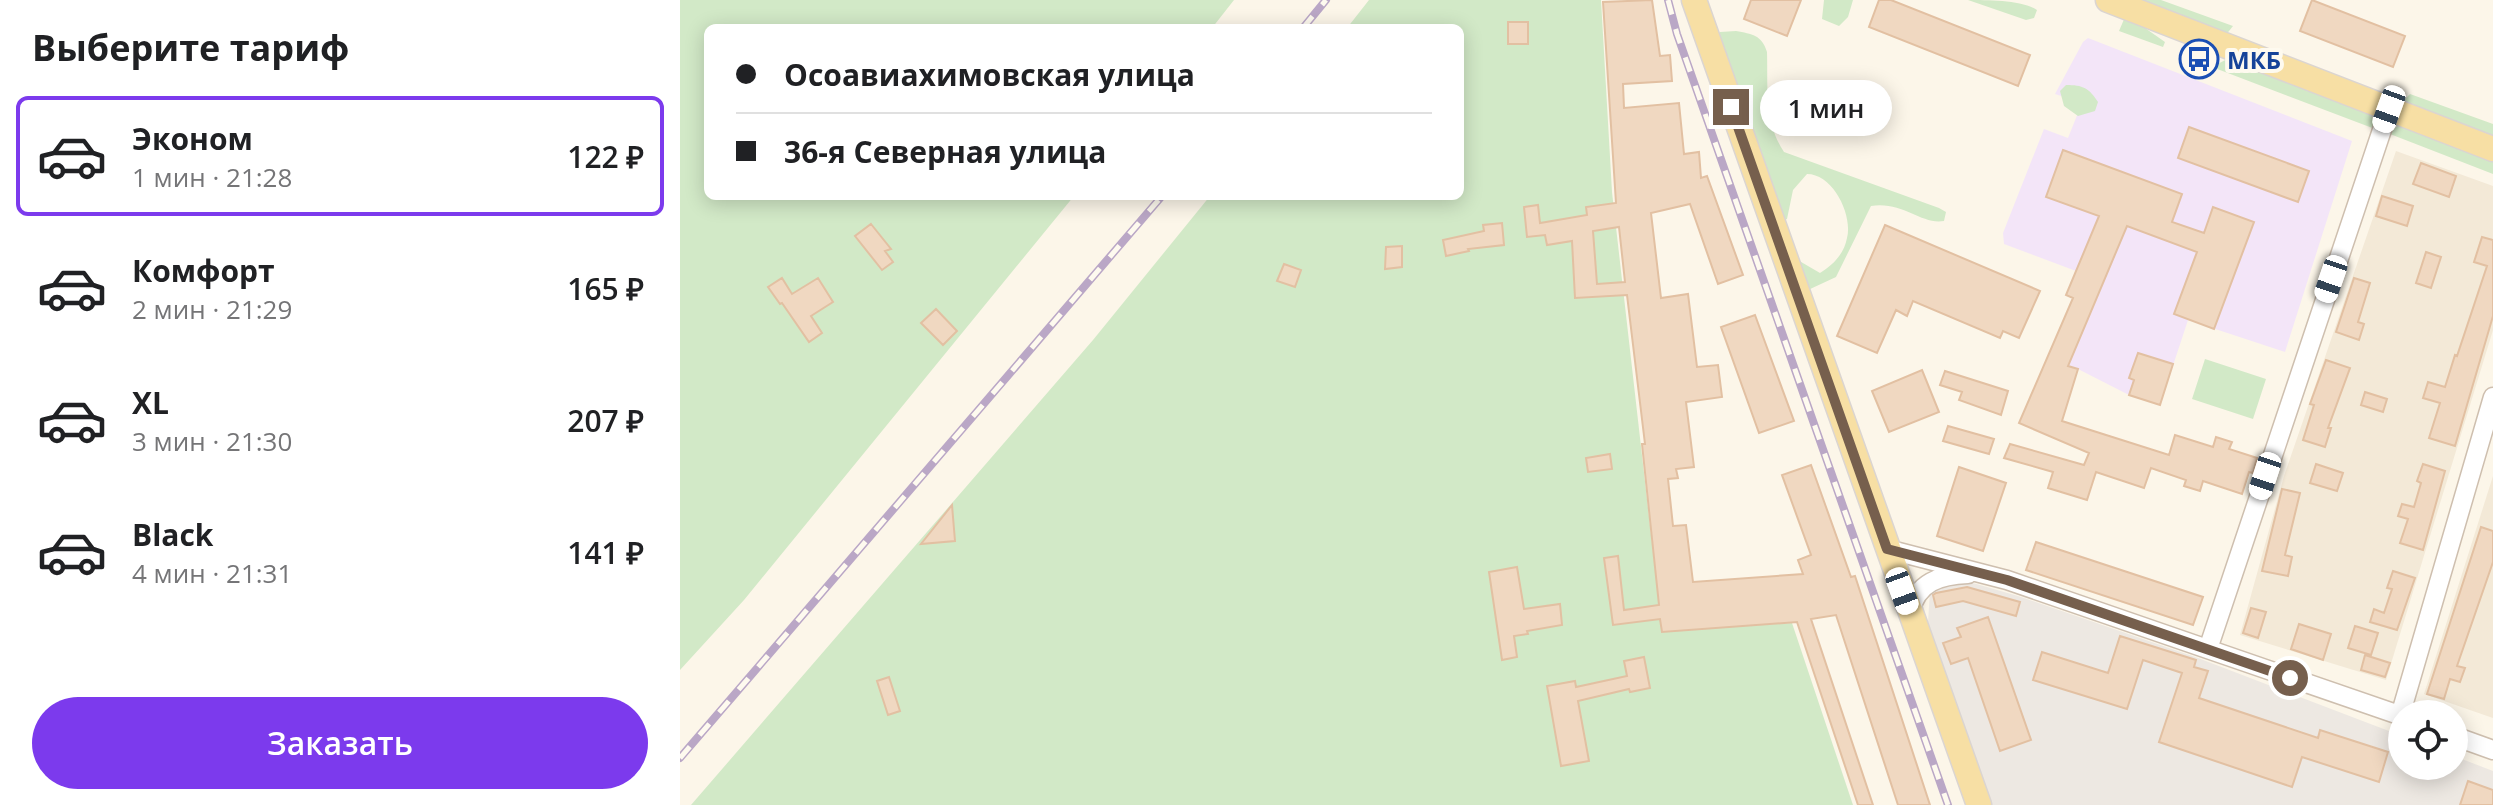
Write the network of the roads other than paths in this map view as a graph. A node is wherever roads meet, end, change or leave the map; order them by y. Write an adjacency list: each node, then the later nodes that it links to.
1 (1694, 0): 6 (main road)
2 (2108, 0): 3 (main road)
3 (2389, 109): 4 (main road); 9 (street)
4 (2493, 149)
5 (2493, 397): 10 (street)
6 (1887, 549): 7 (street); 8 (main road)
7 (1987, 575): 8 (street); 9 (street)
8 (1910, 612): 14 (main road)
9 (2208, 649): 11 (street)
10 (2406, 700)
11 (2388, 711)
12 (2468, 741): 13 (street)
13 (2493, 750)
14 (1979, 805)

